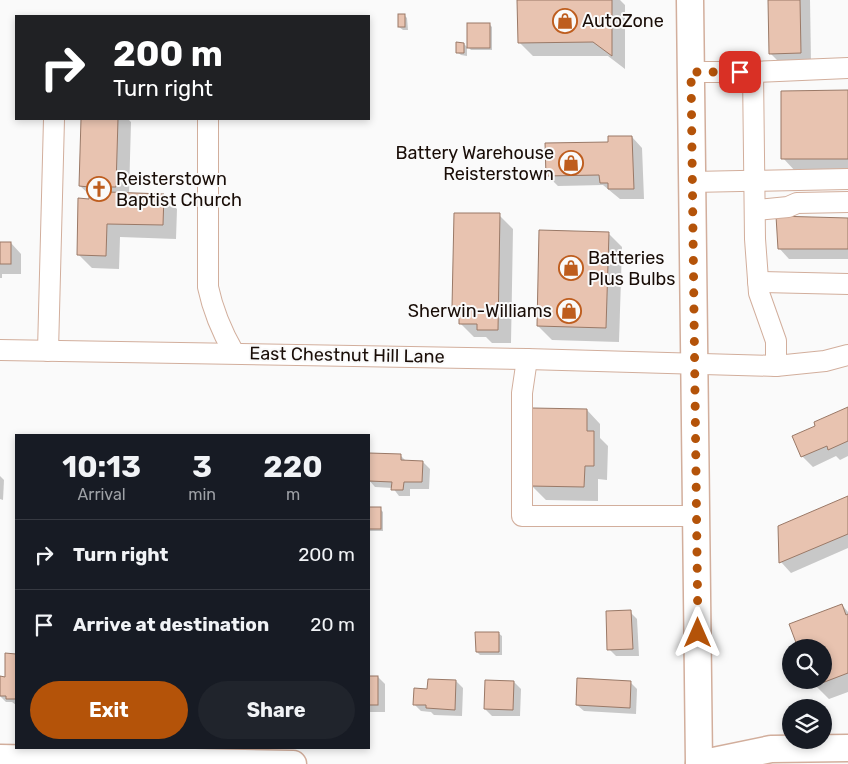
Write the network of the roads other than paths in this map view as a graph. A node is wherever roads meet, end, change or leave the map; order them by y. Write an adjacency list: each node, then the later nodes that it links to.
1 (690, 0): 3 (main road)
2 (848, 68): 4 (street)
3 (691, 72): 4 (street); 9 (main road)
4 (753, 72): 8 (street)
5 (54, 120): 17 (street)
6 (208, 120): 18 (street)
7 (848, 179): 8 (street)
8 (756, 181): 9 (street); 12 (street)
9 (692, 182): 21 (main road)
10 (848, 202): 11 (street)
11 (788, 207): 12 (street); 13 (street)
12 (756, 210): 14 (street)
13 (848, 210)
14 (758, 282): 15 (street); 22 (street)
15 (848, 284)
16 (0, 350): 17 (street, East Chestnut Hill Lane)
17 (48, 351): 18 (street, East Chestnut Hill Lane)
18 (234, 354): 20 (street, East Chestnut Hill Lane)
19 (848, 355): 22 (street, East Chestnut Hill Lane)
20 (527, 358): 21 (street, East Chestnut Hill Lane); 23 (street)
21 (694, 362): 22 (street, East Chestnut Hill Lane); 23 (main road)
22 (776, 366)
23 (696, 516): 27 (main road)
24 (848, 748): 27 (main road)
25 (0, 758): 26 (main road)
26 (293, 764)
27 (699, 764)

